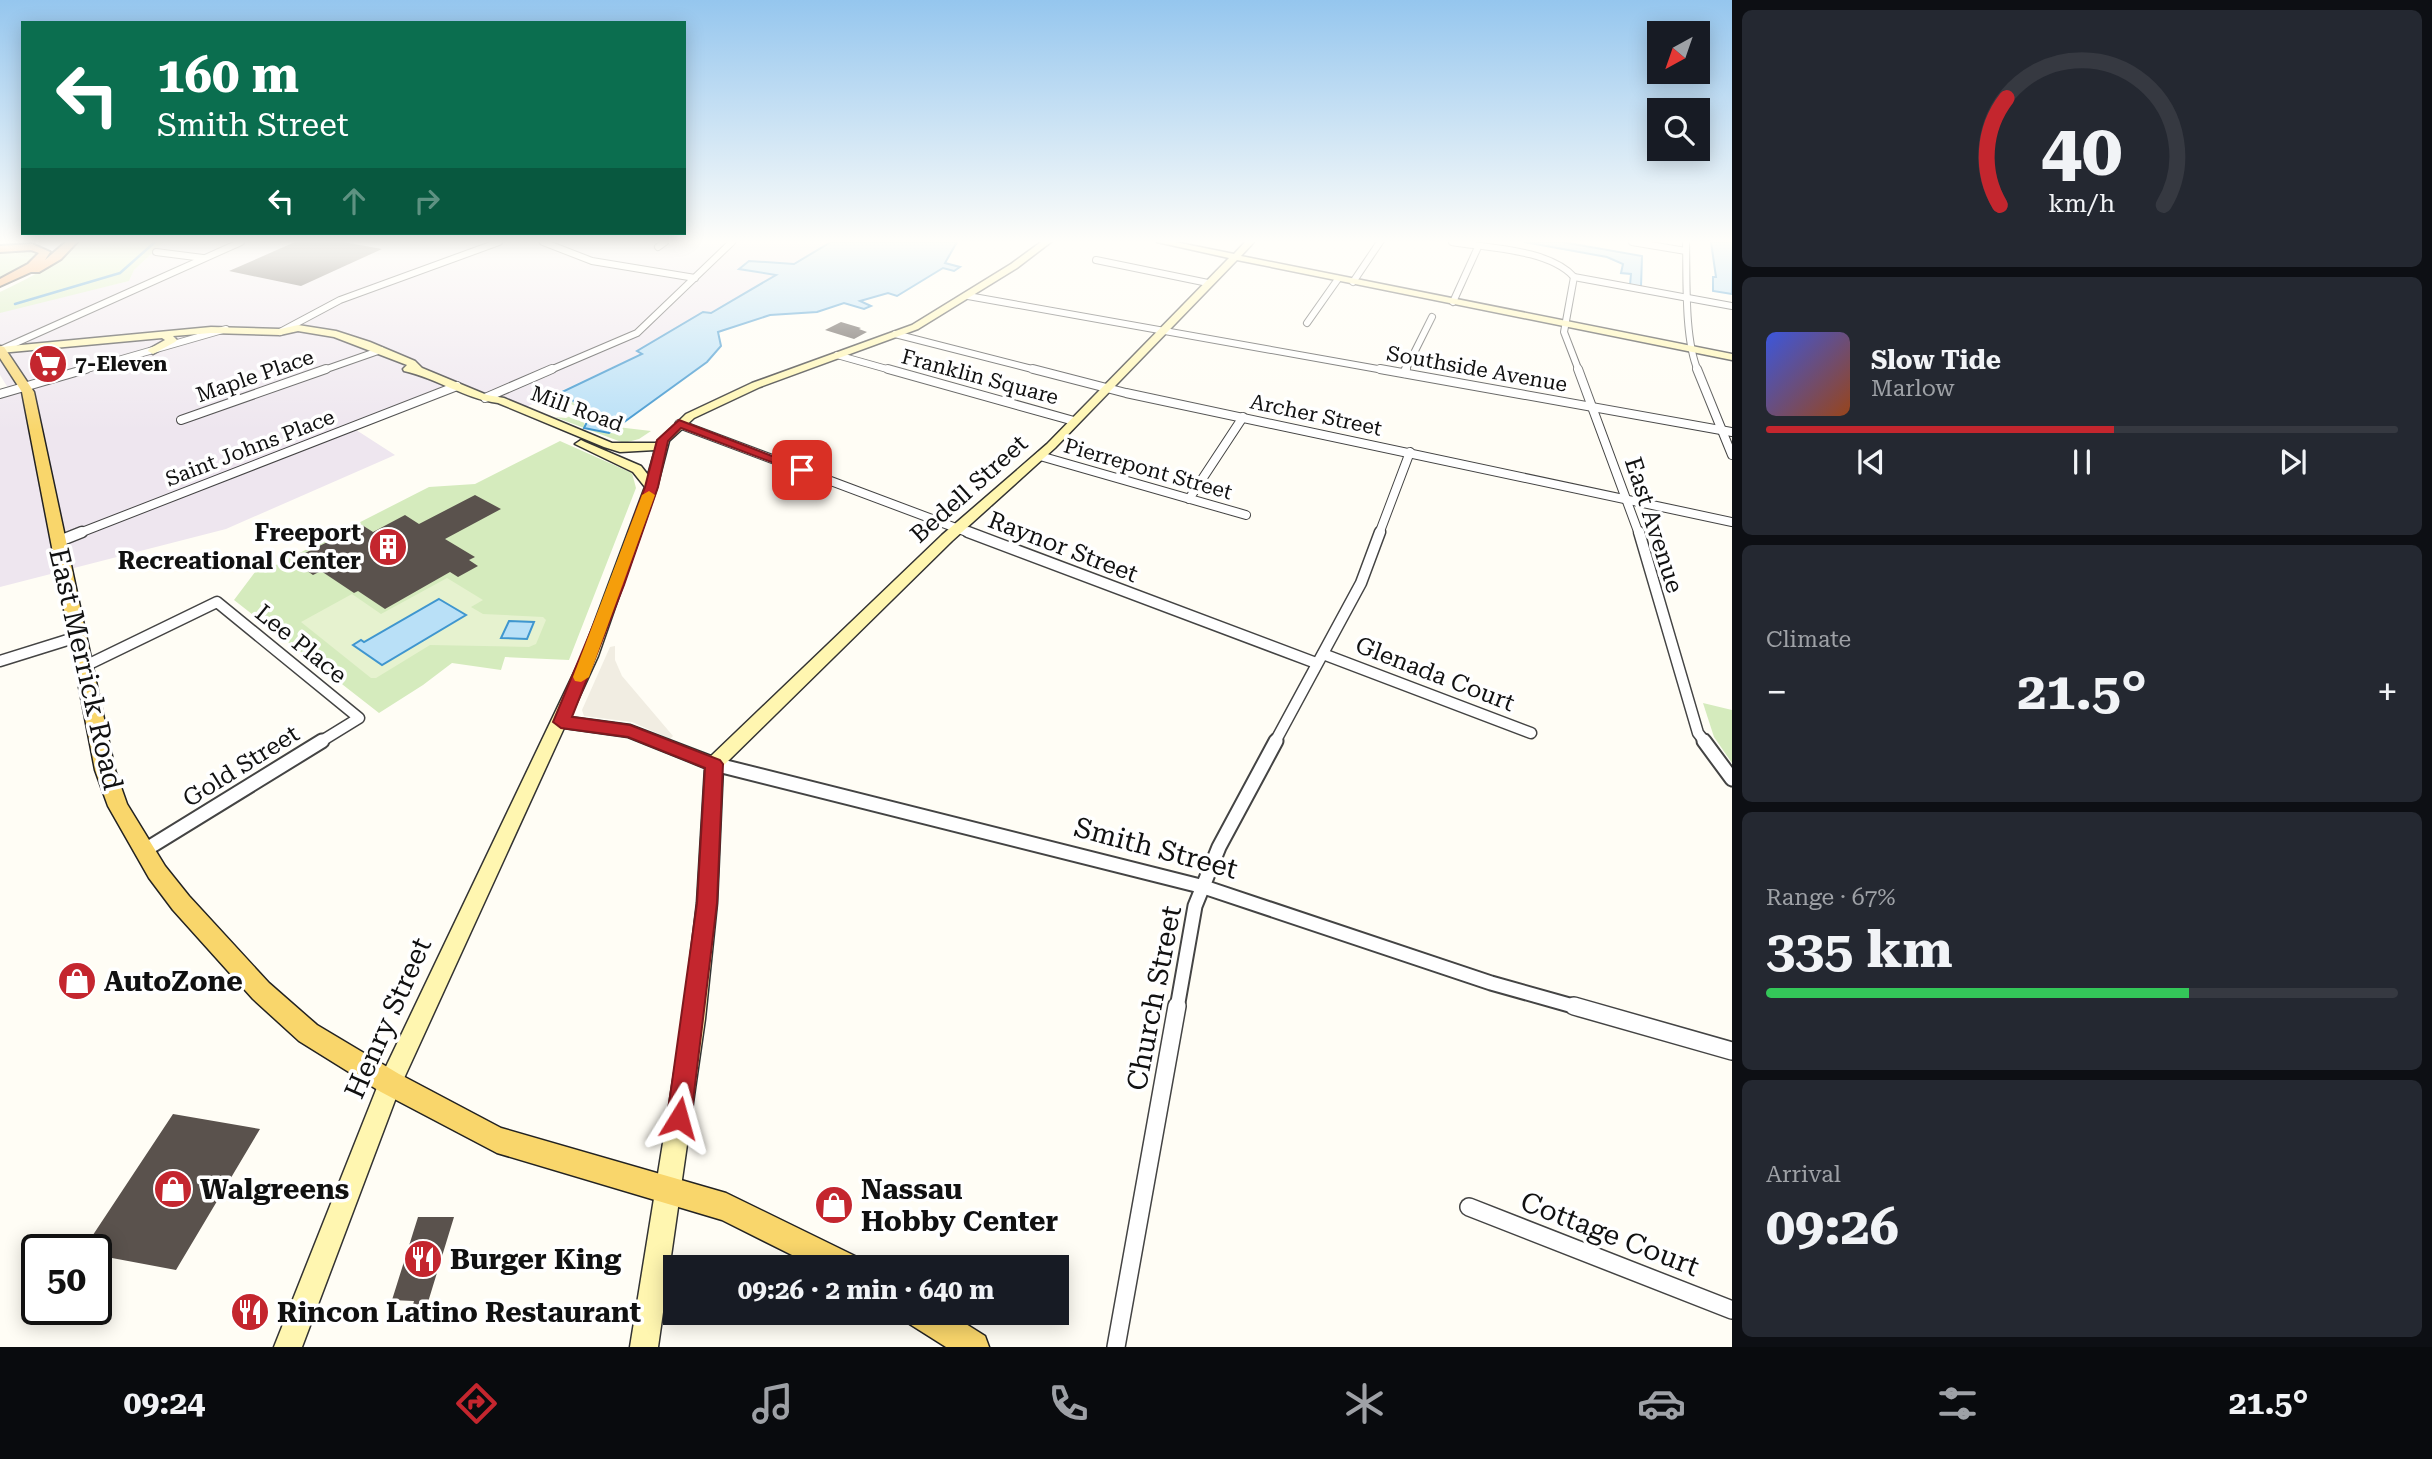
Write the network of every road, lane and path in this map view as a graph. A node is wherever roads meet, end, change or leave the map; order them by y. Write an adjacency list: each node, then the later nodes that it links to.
1 (101, 305): 20 (street)
2 (331, 305): 16 (street)
3 (667, 305): 32 (street)
4 (953, 305): 18 (main road)
5 (1019, 305): 15 (street, Southside Avenue)
6 (1187, 305): 15 (main road, Bedell Street)
7 (1320, 305): 12 (street)
8 (1467, 305): 13 (main road)
9 (1568, 305): 13 (street, East Avenue)
10 (1689, 305): 19 (street)
11 (1432, 317): 27 (street)
12 (1307, 323)
13 (1564, 324): 19 (main road); 33 (street, East Avenue)
14 (228, 329): 16 (main road, Mill Road); 17 (main road, Mill Road); 22 (street)
15 (1163, 330): 27 (street, Southside Avenue); 30 (main road, Bedell Street)
16 (280, 332): 21 (main road, Mill Road); 23 (main road, Mill Road)
17 (163, 334): 20 (main road, Mill Road); 22 (main road)
18 (895, 334): 24 (main road); 30 (street, Archer Street)
19 (1692, 349): 25 (main road); 38 (street)
20 (0, 350): 29 (main road)
21 (381, 350): 23 (street, Maple Place); 26 (main road, Mill Road)
22 (153, 351): 29 (street)
23 (370, 354): 26 (main road, Mill Road); 35 (street, Maple Place)
24 (837, 355): 36 (street, Franklin Square); 37 (main road)
25 (1732, 357)
26 (418, 370): 28 (main road, Mill Road)
27 (1404, 373): 33 (street, Southside Avenue)
28 (457, 386): 32 (main road, Mill Road); 51 (street, Saint Johns Place)
29 (26, 387): 31 (street); 51 (main road, East Merrick Road)
30 (1107, 388): 34 (street, Archer Street); 36 (main road, Bedell Street)
31 (0, 394)
32 (485, 398): 40 (main road, Mill Road); 41 (main road, Mill Road)
33 (1593, 407): 38 (street, Southside Avenue); 46 (street, East Avenue)
34 (1243, 417): 42 (street, Archer Street); 47 (street)
35 (181, 420)
36 (1074, 421): 44 (main road, Bedell Street)
37 (679, 424): 41 (main road); 50 (street, Raynor Street)
38 (1722, 430): 39 (street, Southside Avenue); 43 (street)
39 (1732, 432)
40 (581, 444): 41 (main road, Mill Road); 45 (main road, Mill Road)
41 (659, 446): 45 (main road, Henry Street)
42 (1410, 452): 46 (street, Archer Street); 53 (street, Church Street)
43 (1732, 455)
44 (1040, 456): 47 (street, Pierrepont Street); 50 (main road, Bedell Street)
45 (652, 487): 57 (main road, Henry Street)
46 (1627, 498): 49 (street, Archer Street); 60 (street, East Avenue)
47 (1189, 499): 48 (street, Pierrepont Street)
48 (1246, 515)
49 (1732, 522)
50 (957, 529): 53 (street, Raynor Street); 59 (main road, Bedell Street)
51 (57, 542): 52 (main road, East Merrick Road)
52 (77, 638): 54 (street); 55 (main road, East Merrick Road)
53 (1319, 659): 58 (street, Glenada Court); 62 (street, Church Street)
54 (0, 661)
55 (83, 667): 56 (street, Lee Place); 61 (main road, East Merrick Road)
56 (359, 718): 61 (street, Gold Street)
57 (561, 722): 59 (main road, Smith Street); 64 (main road, Henry Street)
58 (1531, 733)
59 (714, 764): 62 (street, Smith Street); 65 (main road)
60 (1732, 779)
61 (145, 850): 64 (main road, East Merrick Road)
62 (1204, 887): 63 (street, Smith Street); 73 (street, Church Street)
63 (1732, 1051)
64 (390, 1083): 65 (main road, East Merrick Road); 70 (main road, Henry Street)
65 (668, 1192): 67 (main road, East Merrick Road); 71 (main road)
66 (1469, 1207): 68 (street, Cottage Court)
67 (823, 1255)
68 (1732, 1310)
69 (939, 1325): 72 (main road)
70 (288, 1347)
71 (644, 1347)
72 (974, 1347)
73 (1116, 1347)

